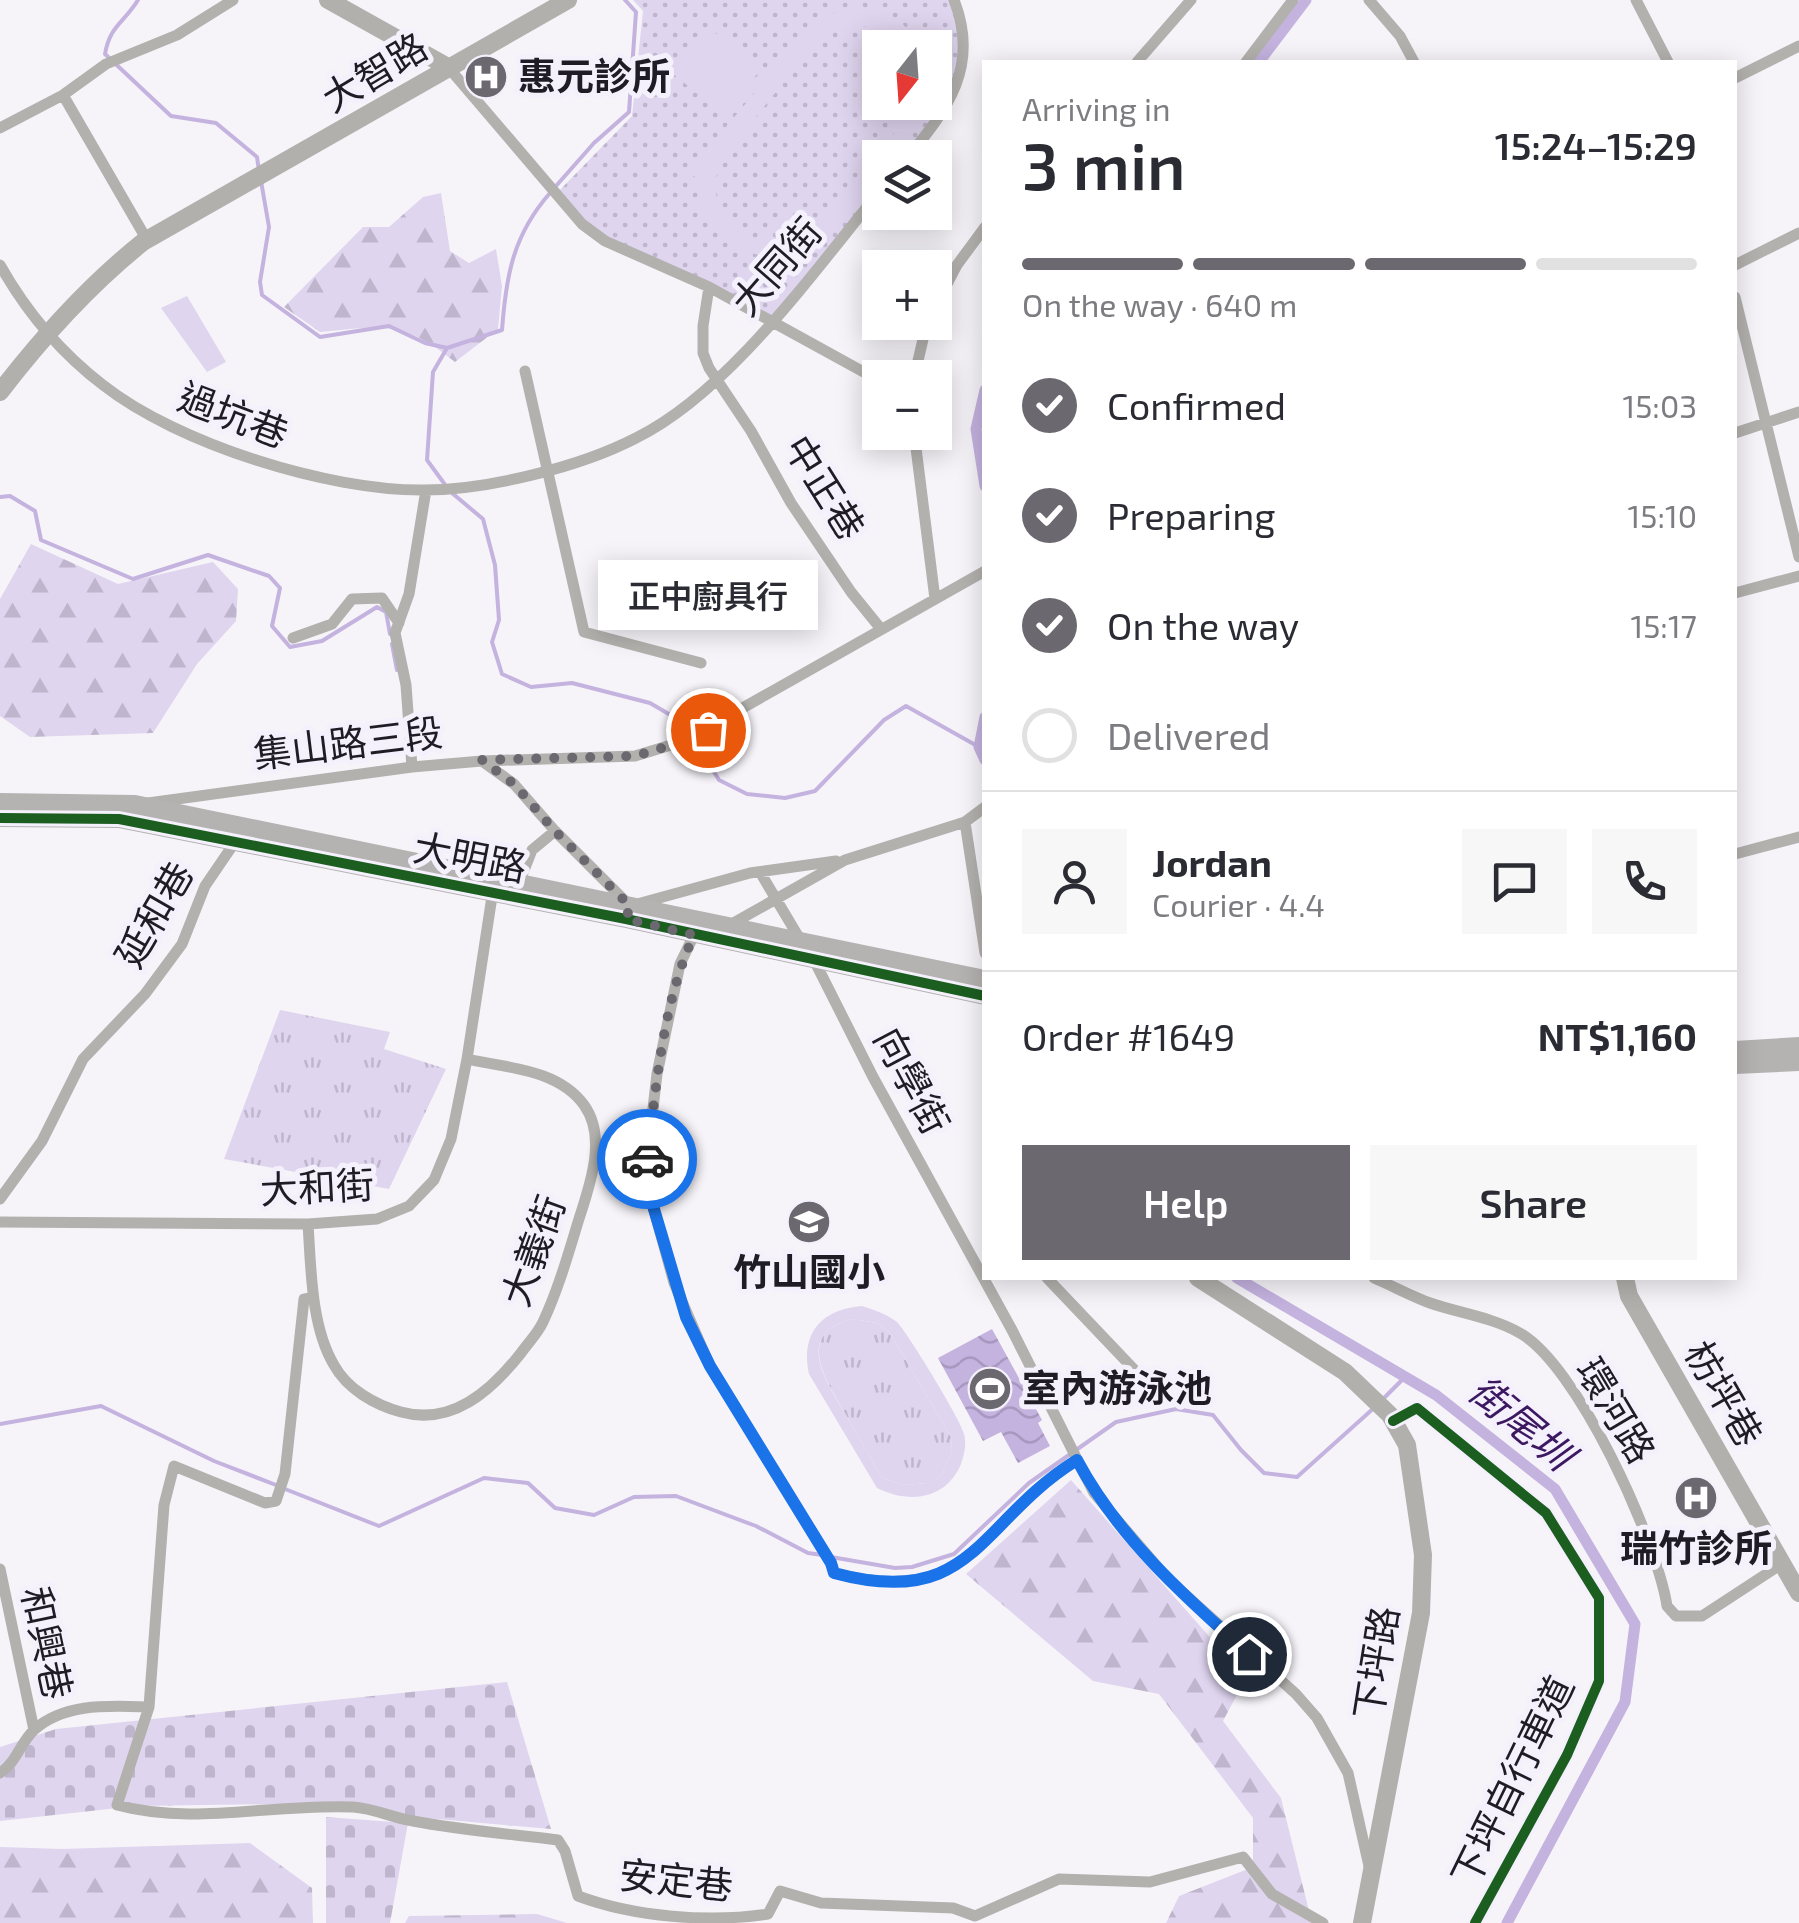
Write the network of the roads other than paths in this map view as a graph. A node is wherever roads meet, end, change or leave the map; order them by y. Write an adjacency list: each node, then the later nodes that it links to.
1 (233, 0): 16 (street)
2 (328, 0): 14 (street)
3 (568, 0): 14 (street, 大智路)
4 (954, 0): 18 (street)
5 (1191, 0): 10 (street)
6 (1293, 0): 11 (street)
7 (1369, 0): 12 (street)
8 (1636, 0): 13 (street)
9 (1799, 46): 15 (street)
10 (1139, 60)
11 (1248, 60)
12 (1413, 60)
13 (1667, 60)
14 (448, 67): 22 (street, 大智路); 26 (street)
15 (1737, 77)
16 (62, 94): 17 (street); 22 (street)
17 (0, 128)
18 (922, 140)
19 (862, 213): 28 (street, 大同街)
20 (982, 230): 25 (street)
21 (1799, 233): 23 (street)
22 (147, 240): 29 (street, 大智路)
23 (1737, 263)
24 (0, 265): 29 (street, 過坑巷)
25 (952, 276)
26 (709, 287): 28 (street); 32 (street, 中正巷)
27 (1737, 304): 35 (street)
28 (772, 322): 31 (street); 32 (street, 大同街)
29 (46, 332): 33 (street, 大智路); 39 (street, 過坑巷)
30 (525, 371): 38 (street)
31 (862, 371)
32 (716, 378): 38 (street); 46 (street, 中正巷)
33 (0, 392)
34 (1799, 412): 35 (street)
35 (1765, 423): 36 (street); 40 (street)
36 (1737, 432)
37 (916, 450): 44 (street)
38 (550, 472): 39 (street, 過坑巷); 48 (street)
39 (432, 490): 45 (street)
40 (1799, 557)
41 (982, 573): 44 (street)
42 (1799, 576): 43 (street)
43 (1737, 592)
44 (935, 599): 46 (street)
45 (399, 623): 47 (street); 50 (street)
46 (881, 630): 49 (street)
47 (294, 638)
48 (701, 663)
49 (482, 760): 50 (street, 集山路三段); 57 (street, 集山路三段)
50 (412, 767): 52 (street, 集山路三段)
51 (0, 802): 52 (main road, 集山路三段)
52 (135, 804): 55 (street); 64 (main road, 大明路)
53 (981, 808): 56 (street)
54 (0, 818): 55 (main road)
55 (120, 819): 59 (main road, 大明路)
56 (965, 822): 61 (street); 68 (street)
57 (555, 831): 63 (street); 66 (street, 集山路三段)
58 (1799, 836): 60 (street)
59 (235, 842): 64 (main road, 大明路); 79 (street, 延和巷)
60 (1737, 853)
61 (845, 860): 62 (street); 65 (street)
62 (760, 872): 65 (street); 66 (street)
63 (520, 883): 64 (main road, 大明路); 66 (main road, 大明路)
64 (493, 885): 66 (main road, 大明路); 76 (street, 大和街)
65 (773, 898): 67 (street); 70 (street)
66 (628, 912): 67 (main road, 大明路); 69 (main road, 大明路)
67 (728, 926): 69 (street); 70 (main road, 大明路)
68 (982, 933)
69 (694, 935): 71 (main road, 大明路); 90 (street)
70 (800, 942): 72 (main road, 大明路)
71 (814, 960): 73 (main road, 大明路); 82 (street, 向學街)
72 (982, 978)
73 (982, 995)
74 (1799, 1046): 75 (main road)
75 (1737, 1050)
76 (467, 1059): 81 (street, 大和街); 88 (street, 大義街)
77 (1799, 1062): 78 (main road)
78 (1737, 1065)
79 (0, 1199)
80 (0, 1222): 81 (street, 大和街)
81 (308, 1224): 88 (street, 大義街)
82 (982, 1275)
83 (985, 1280): 90 (street, 向學街)
84 (1049, 1280): 89 (street)
85 (1201, 1280): 97 (street, 下坪路)
86 (1379, 1280): 91 (street, 環河路)
87 (1625, 1280): 91 (street, 枋坪巷)
88 (314, 1297): 94 (street)
89 (1146, 1382)
90 (1077, 1460): 97 (street)
91 (1784, 1564): 93 (street, 枋坪巷)
92 (0, 1569): 95 (street, 和興巷)
93 (1799, 1593)
94 (149, 1707): 95 (street); 98 (street, 安定巷)
95 (34, 1730): 96 (street)
96 (0, 1773)
97 (1370, 1870): 99 (street, 下坪路)
98 (1323, 1923)
99 (1362, 1923)

